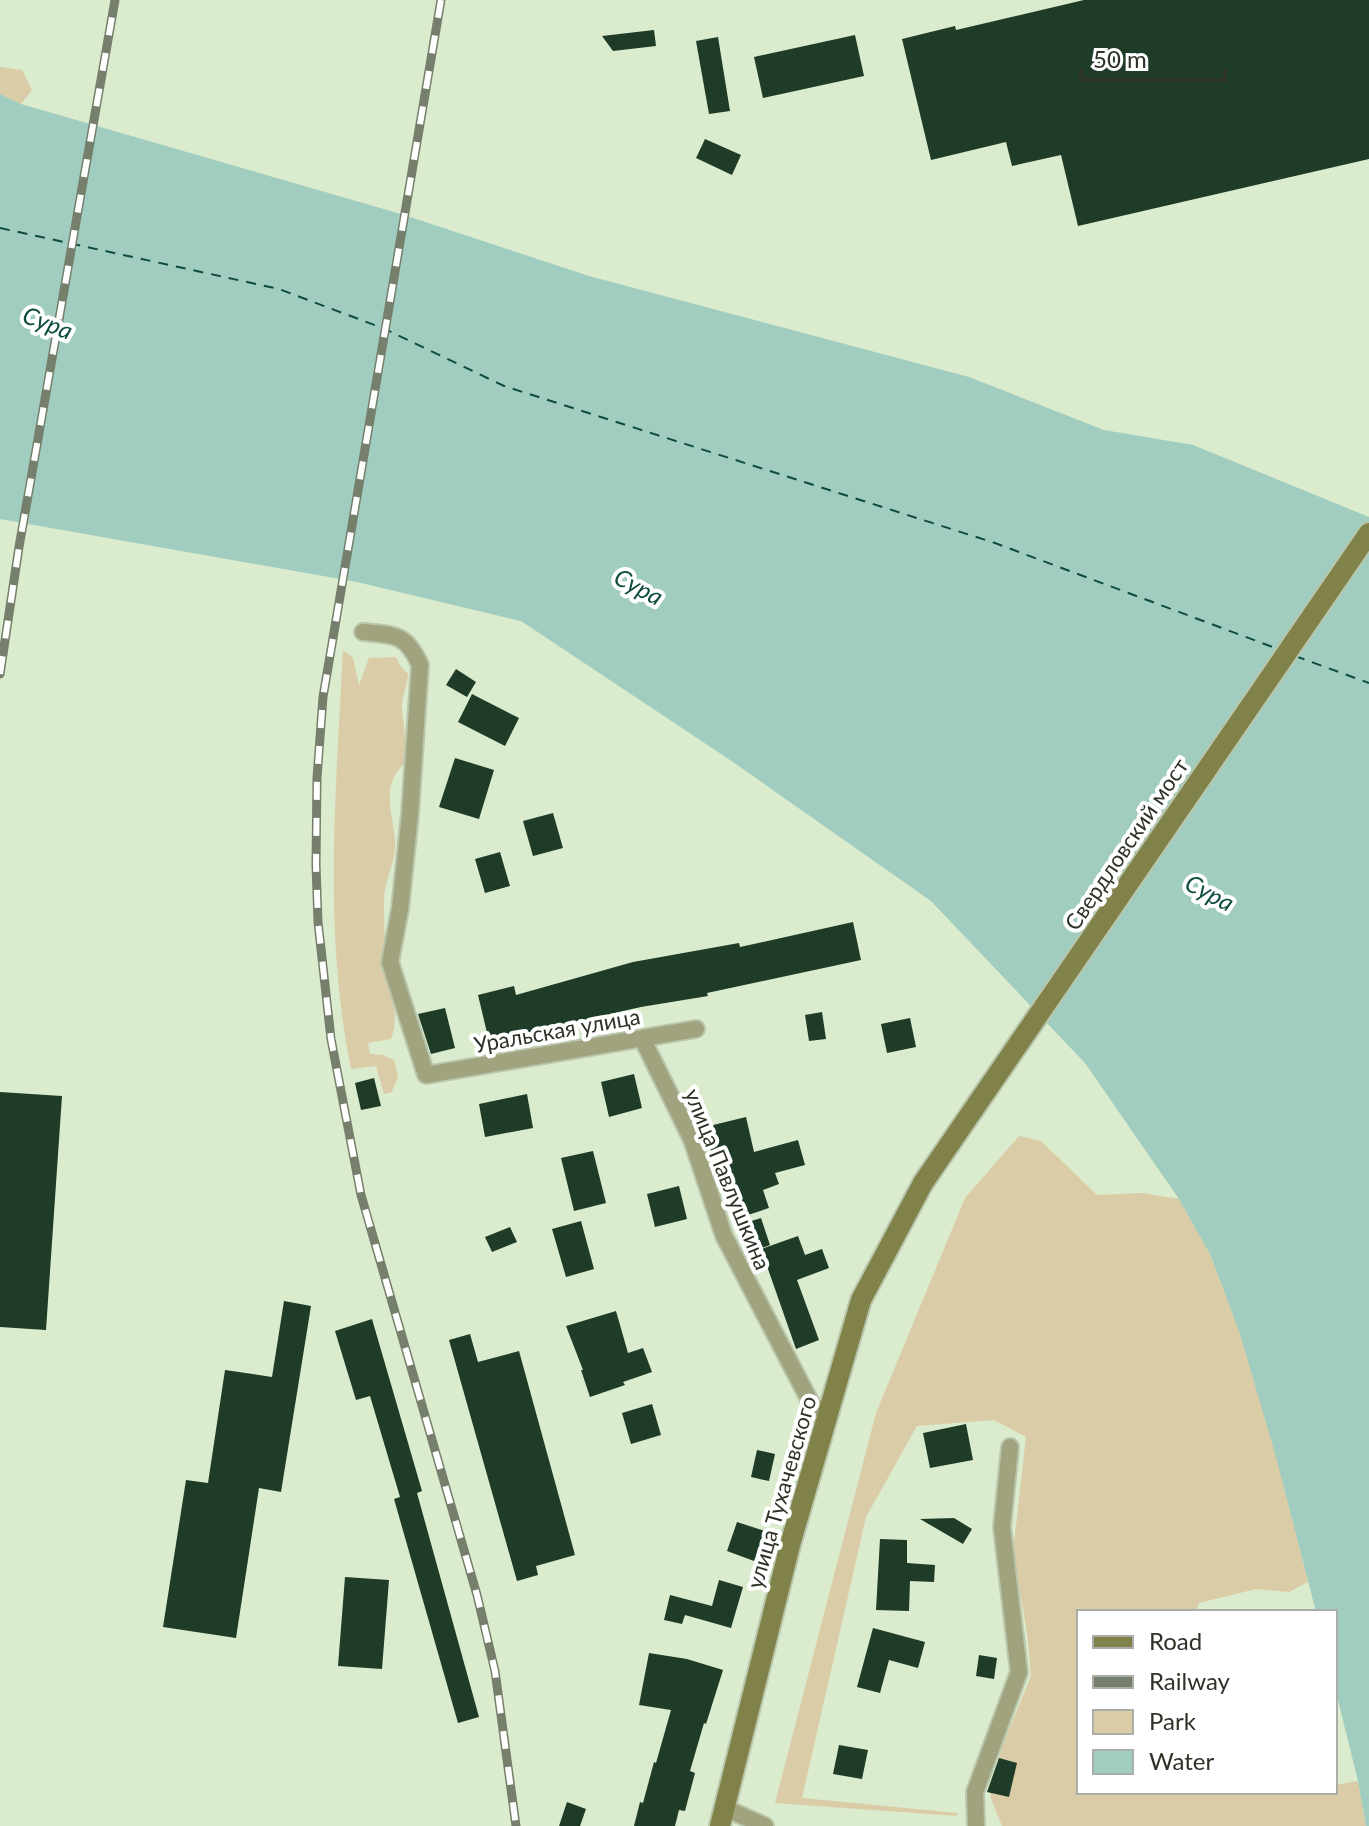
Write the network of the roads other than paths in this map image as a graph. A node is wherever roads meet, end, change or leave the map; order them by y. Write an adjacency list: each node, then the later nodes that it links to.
1 (1369, 533): 5 (main road, Свердловский мост)
2 (363, 632): 4 (street, Уральская улица)
3 (696, 1029): 4 (street, Уральская улица)
4 (642, 1038): 6 (street, улица Павлушкина)
5 (923, 1183): 6 (main road, улица Тухачевского)
6 (829, 1411): 8 (main road, улица Тухачевского)
7 (1010, 1447): 10 (street)
8 (722, 1817): 9 (street)
9 (765, 1826)
10 (976, 1826)

